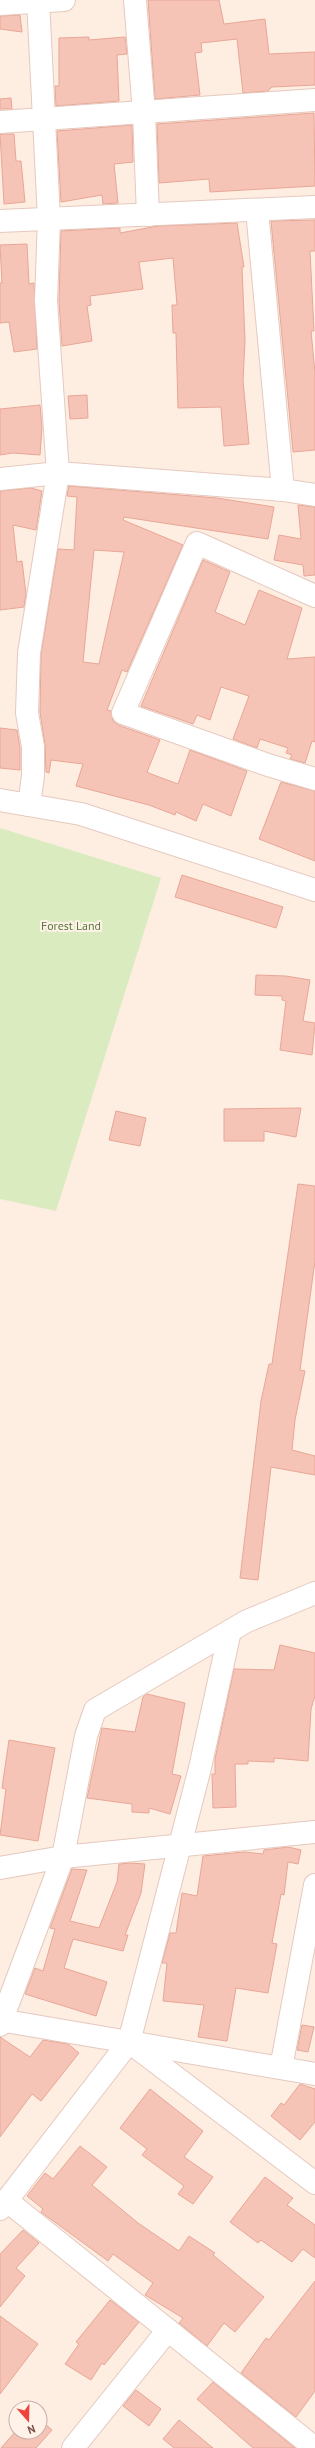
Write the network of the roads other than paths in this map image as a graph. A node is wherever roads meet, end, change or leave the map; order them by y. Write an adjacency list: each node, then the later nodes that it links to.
1 (64, 0): 3 (street)
2 (135, 0): 6 (street)
3 (38, 1): 4 (street); 7 (street)
4 (0, 4)
5 (315, 100): 6 (street)
6 (144, 113): 7 (street); 11 (street)
7 (44, 118): 8 (street); 12 (street)
8 (0, 122)
9 (315, 207): 10 (street)
10 (257, 210): 11 (street); 16 (street)
11 (148, 215): 12 (street)
12 (49, 219): 13 (street); 14 (street)
13 (0, 221)
14 (58, 473): 15 (street); 16 (street); 21 (street)
15 (0, 479)
16 (283, 490): 17 (street)
17 (315, 495)
18 (315, 596): 19 (street)
19 (315, 779)
20 (0, 800): 21 (street)
21 (29, 805): 22 (street)
22 (315, 890)
23 (315, 1593): 24 (street)
24 (230, 1631): 26 (street); 27 (street)
25 (315, 1832): 26 (street)
26 (180, 1846): 27 (street); 31 (street)
27 (63, 1857): 28 (street); 30 (street)
28 (0, 1868)
29 (315, 1885): 32 (street)
30 (1, 2022): 31 (street)
31 (130, 2042): 32 (street); 34 (street); 35 (street)
32 (281, 2068): 33 (street)
33 (315, 2074)
34 (315, 2183)
35 (3, 2204): 36 (street)
36 (168, 2330): 37 (street); 38 (street)
37 (312, 2444)
38 (73, 2448)

